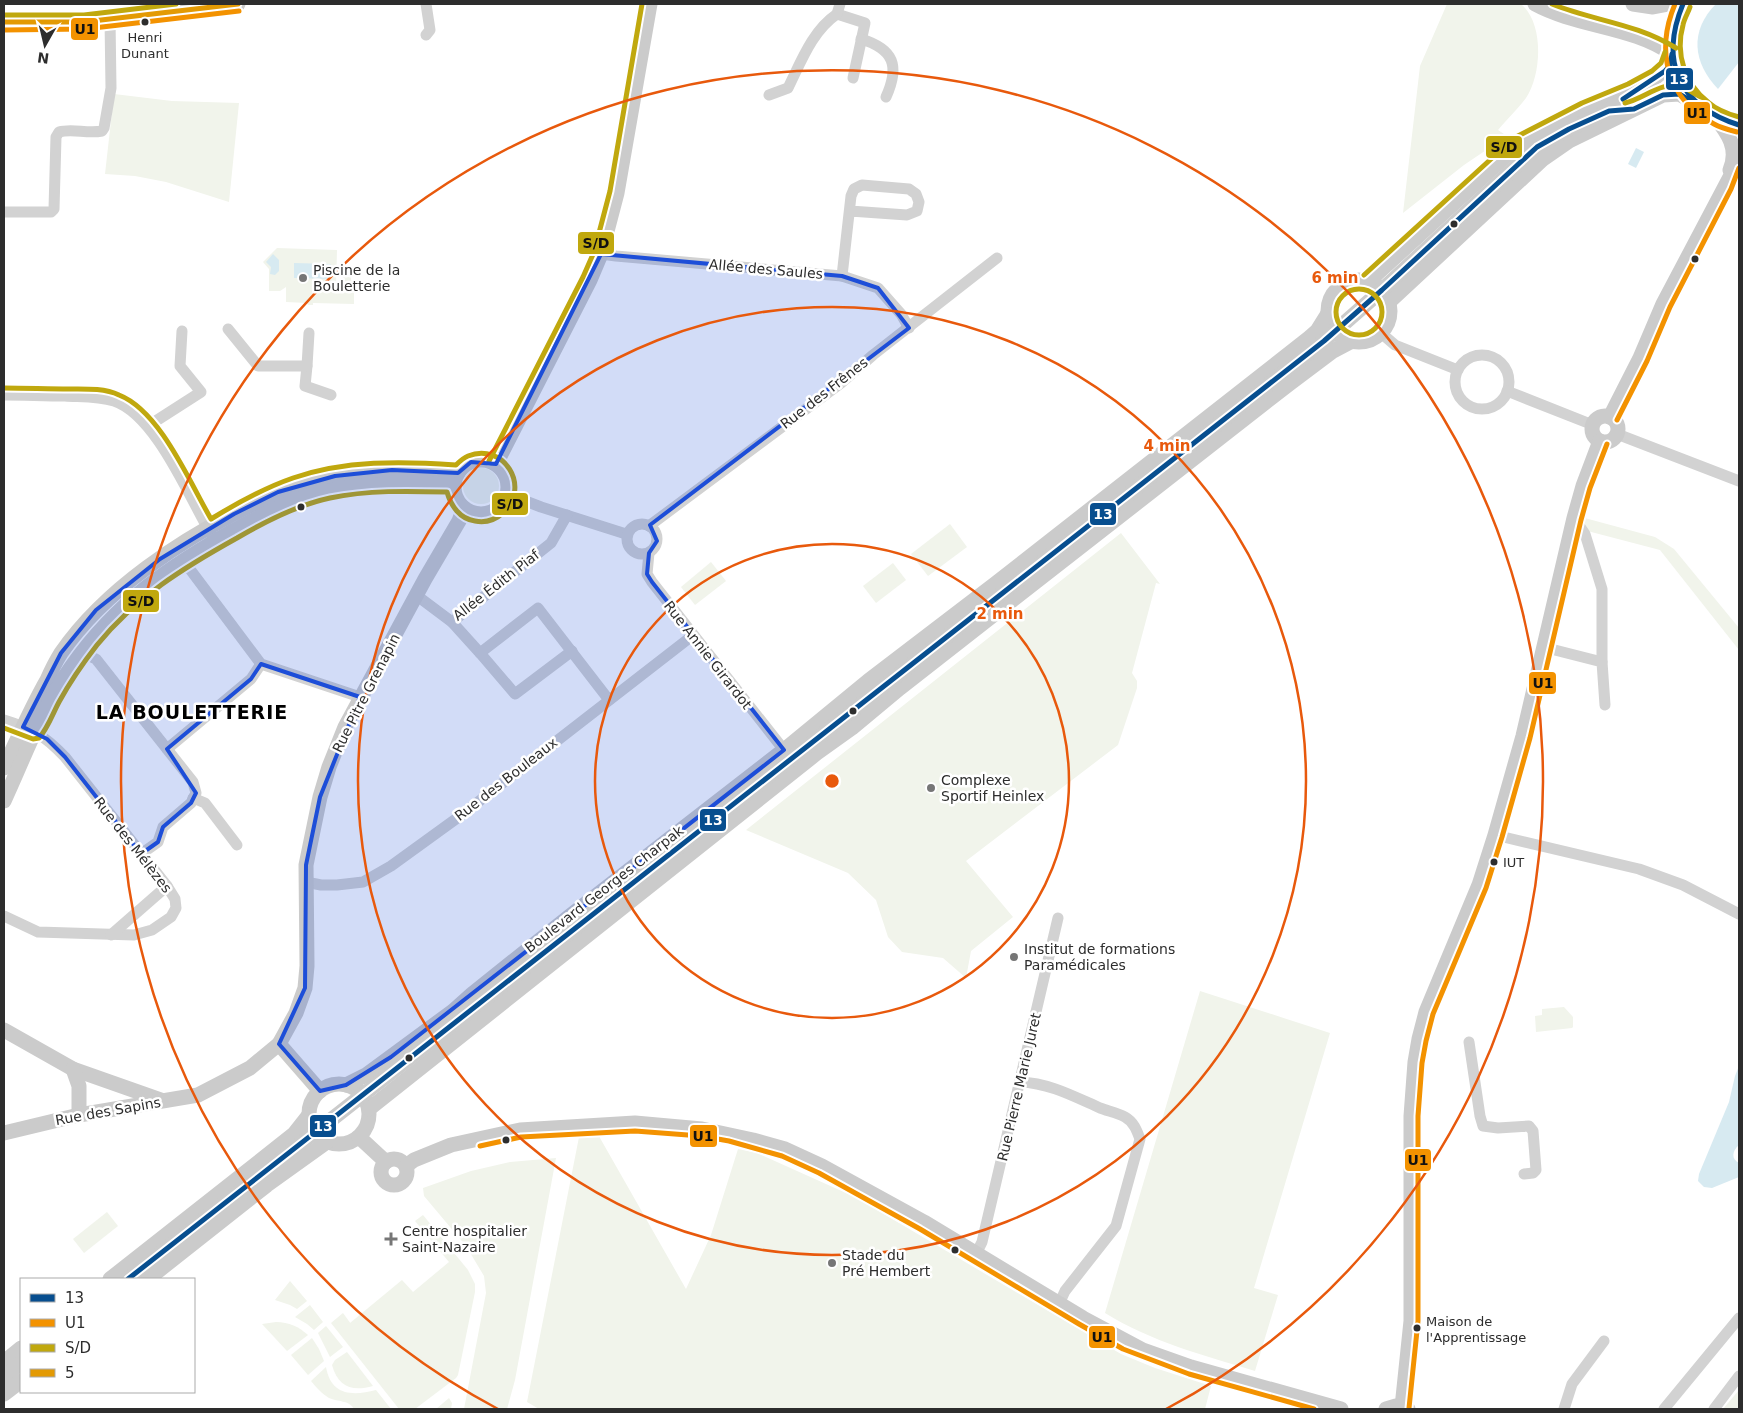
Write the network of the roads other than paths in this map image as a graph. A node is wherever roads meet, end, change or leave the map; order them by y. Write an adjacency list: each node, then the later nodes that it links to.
1 (238, 4): 9 (street)
2 (426, 4): 11 (street)
3 (650, 4): 27 (street)
4 (1535, 4): 13 (street)
5 (1633, 4): 6 (street)
6 (1669, 4)
7 (1682, 4): 13 (street)
8 (838, 9): 12 (street); 16 (street)
9 (110, 19): 10 (street); 26 (street)
10 (4, 22)
11 (426, 35)
12 (861, 39): 14 (street); 17 (street)
13 (1672, 54): 15 (street); 18 (street)
14 (853, 78)
15 (1631, 91): 20 (street); 30 (street)
16 (769, 95)
17 (886, 97)
18 (1697, 104): 19 (street); 21 (street)
19 (1634, 109): 20 (street); 31 (street)
20 (1609, 110): 31 (street)
21 (1714, 116): 22 (street); 24 (street)
22 (1739, 125)
23 (1739, 160): 24 (street)
24 (1724, 186): 45 (street)
25 (850, 211): 25 (street); 29 (street)
26 (4, 212)
27 (601, 254): 29 (street, Allée des Saules); 50 (street)
28 (997, 258): 33 (street, Rue des Frênes)
29 (842, 276): 33 (street, Allée des Saules)
30 (1369, 281): 31 (street); 32 (street, Boulevard Georges Charpak)
31 (1386, 296): 36 (street); 38 (street)
32 (1327, 315): 36 (street); 77 (street, Boulevard Georges Charpak)
33 (908, 328): 57 (street, Rue des Frênes)
34 (228, 329): 40 (street)
35 (182, 331): 47 (street)
36 (1335, 332): 39 (street); 99 (street)
37 (309, 333): 40 (street)
38 (1381, 334): 39 (street); 41 (street)
39 (1350, 342): 99 (street, Boulevard Georges Charpak)
40 (307, 366): 44 (street)
41 (1458, 370): 42 (street); 42 (street)
42 (1507, 391): 46 (street)
43 (4, 395): 47 (street)
44 (330, 395)
45 (1610, 417): 46 (street); 48 (street)
46 (1593, 425): 49 (street)
47 (148, 426): 59 (street)
48 (1617, 434): 49 (street); 52 (street)
49 (1600, 441): 56 (street)
50 (496, 464): 51 (street); 53 (street)
51 (456, 479): 54 (street); 59 (street)
52 (1739, 481)
53 (507, 494): 54 (street); 55 (street)
54 (464, 508): 62 (street, Rue Pitre Grenapin)
55 (567, 515): 58 (street); 63 (street, Allée Édith Piaf)
56 (1574, 518): 65 (street); 69 (street)
57 (649, 526): 58 (street); 60 (street)
58 (626, 534): 60 (street)
59 (211, 535): 61 (street); 75 (street)
60 (649, 553): 64 (street, Rue Annie Girardot)
61 (183, 560): 67 (street); 70 (street)
62 (416, 596): 63 (street, Allée Édith Piaf); 71 (street, Rue Pitre Grenapin)
63 (452, 622): 68 (street)
64 (692, 636): 72 (street, Rue des Bouleaux); 77 (street, Rue Annie Girardot)
65 (1543, 647): 69 (street); 81 (street)
66 (572, 651): 68 (street); 68 (street); 72 (street)
67 (82, 652): 75 (street); 76 (street)
68 (480, 653)
69 (1602, 662): 73 (street)
70 (261, 664): 71 (street); 76 (street)
71 (360, 698): 84 (street, Rue Pitre Grenapin)
72 (609, 700): 84 (street, Rue des Bouleaux)
73 (1605, 705)
74 (4, 720): 75 (street)
75 (33, 731): 78 (street); 80 (street); 83 (street, Rue des Mélèzes)
76 (168, 749): 79 (street)
77 (784, 750): 95 (street, Boulevard Georges Charpak)
78 (7, 762)
79 (194, 798): 82 (street); 83 (street)
80 (4, 801)
81 (1495, 836): 86 (street); 125 (street)
82 (236, 845)
83 (142, 854): 85 (street, Rue des Mélèzes)
84 (306, 882): 92 (street, Rue Pitre Grenapin)
85 (166, 886): 89 (street); 89 (street, Rue des Mélèzes)
86 (1739, 914)
87 (4, 916): 89 (street, Rue des Mélèzes)
88 (1058, 918): 94 (street, Rue Pierre Marie Juret)
89 (111, 935)
90 (4, 1030): 93 (street)
91 (1469, 1042): 110 (street)
92 (279, 1044): 96 (street, Rue Pitre Grenapin); 98 (street)
93 (73, 1069): 97 (street); 102 (street)
94 (1020, 1082): 111 (street, Rue Pierre Marie Juret); 115 (street)
95 (346, 1085): 98 (street, Boulevard Georges Charpak); 99 (street)
96 (212, 1089): 100 (street, Rue des Sapins)
97 (132, 1090): 100 (street); 101 (street)
98 (320, 1091): 103 (street)
99 (367, 1098): 105 (street, Boulevard Georges Charpak); 106 (street)
100 (162, 1101): 101 (street, Rue des Sapins)
101 (133, 1106): 102 (street, Rue des Sapins)
102 (79, 1115): 104 (street, Rue des Sapins)
103 (309, 1115): 105 (street); 112 (street)
104 (4, 1132)
105 (315, 1132): 107 (street); 113 (street, Boulevard Georges Charpak)
106 (359, 1136): 107 (street); 108 (street)
107 (327, 1142): 114 (street)
108 (386, 1162): 109 (street); 109 (street)
109 (406, 1166): 111 (street)
110 (1524, 1174)
111 (976, 1254): 115 (street)
112 (111, 1278)
113 (129, 1278)
114 (149, 1278)
115 (1059, 1304): 126 (street)
116 (1739, 1318): 129 (street)
117 (1604, 1341): 128 (street)
118 (20, 1349): 119 (street)
119 (4, 1362)
120 (20, 1364): 122 (street)
121 (1739, 1376): 130 (street)
122 (4, 1377)
123 (20, 1382): 124 (street)
124 (4, 1394)
125 (1405, 1408): 127 (street)
126 (1341, 1409)
127 (1386, 1409)
128 (1564, 1409)
129 (1664, 1409)
130 (1714, 1409)

